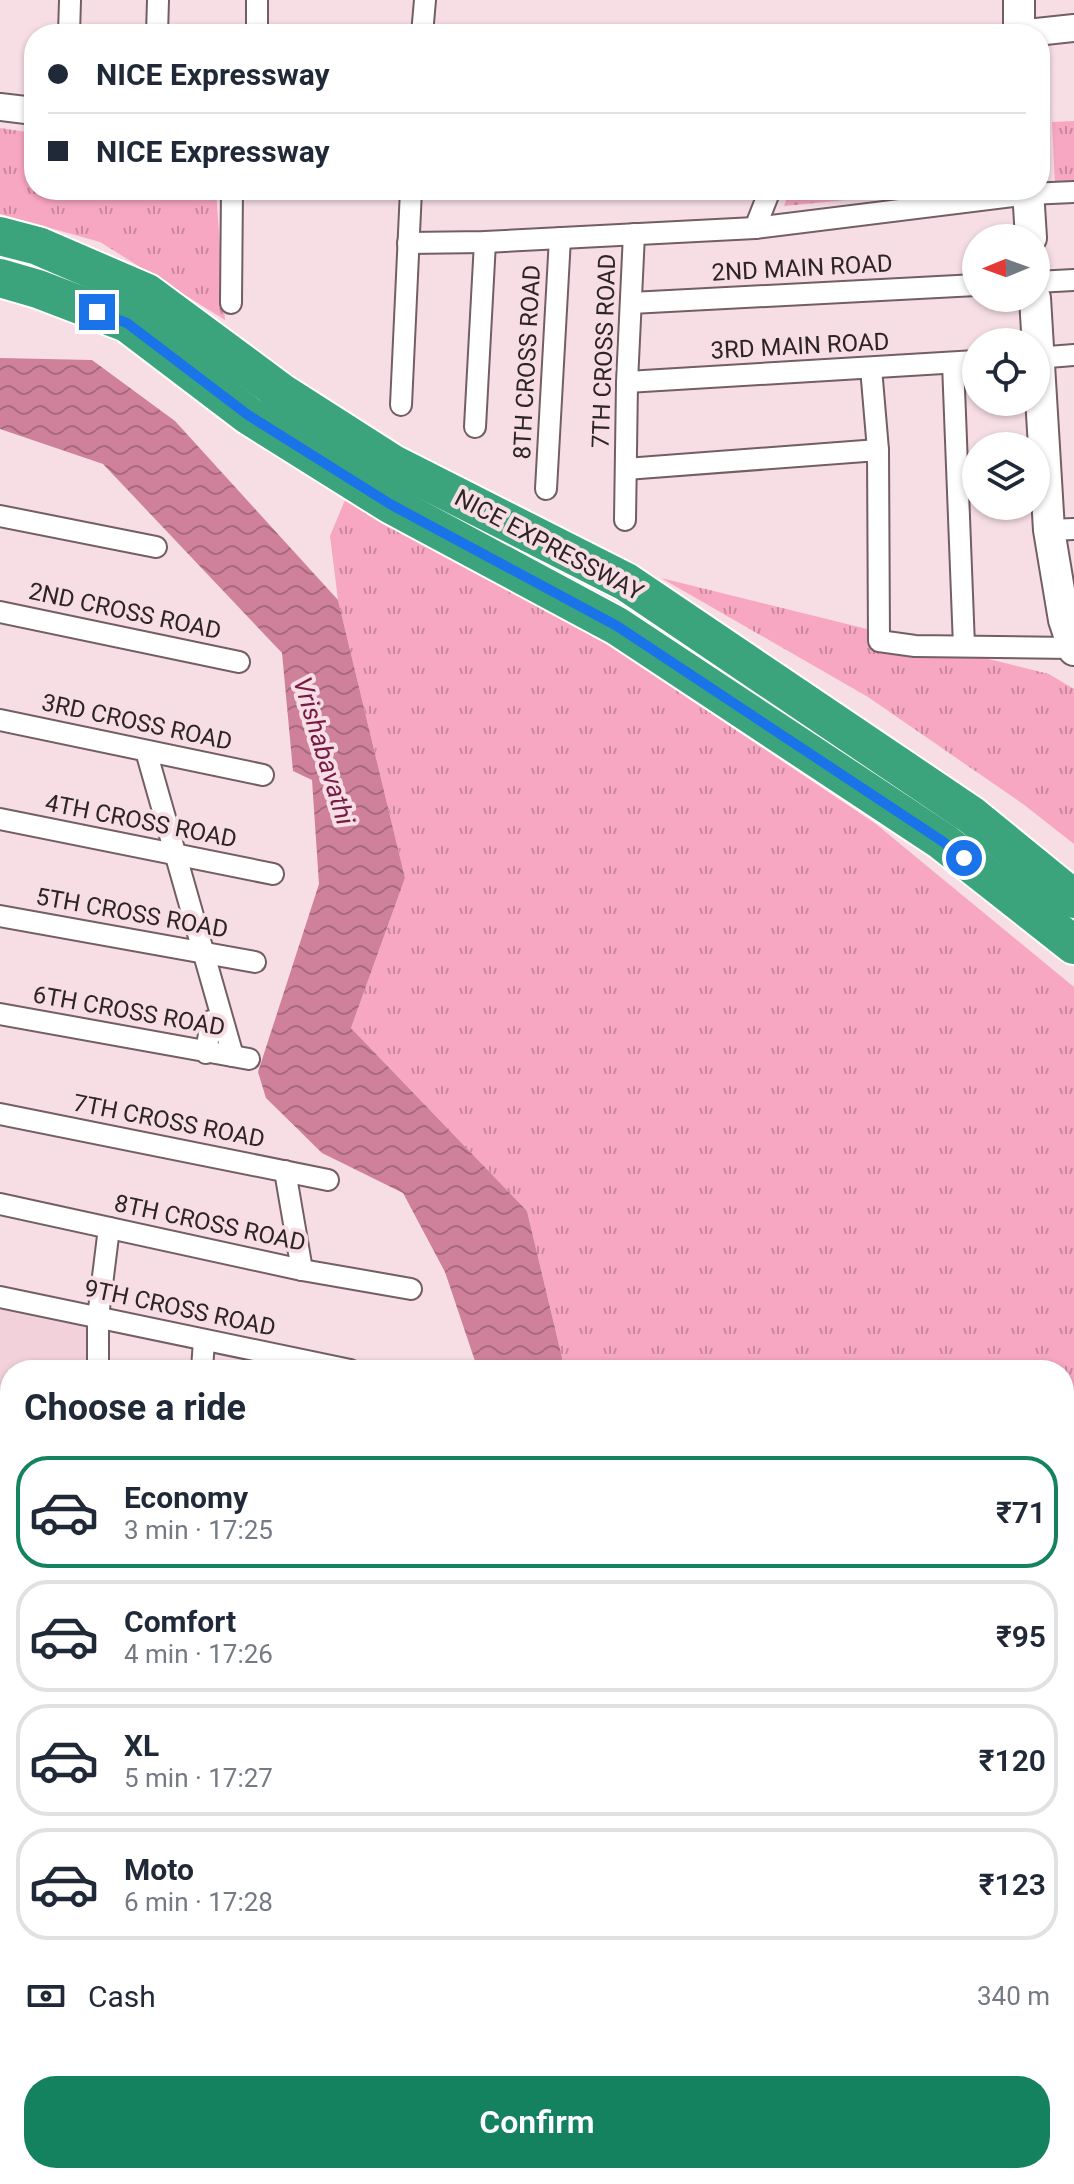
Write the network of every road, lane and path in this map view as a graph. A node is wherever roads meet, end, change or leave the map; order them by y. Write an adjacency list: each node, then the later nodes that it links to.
1 (70, 0): 6 (street)
2 (158, 0): 7 (street)
3 (257, 0): 8 (street)
4 (425, 0): 9 (street)
5 (1019, 0): 10 (main road)
6 (69, 24)
7 (157, 24)
8 (257, 24)
9 (423, 24)
10 (1019, 24)
11 (1074, 28): 12 (street)
12 (1050, 31)
13 (0, 107): 14 (street)
14 (24, 110)
15 (1050, 192): 16 (street)
16 (1074, 192)
17 (232, 200): 33 (street)
18 (410, 200): 28 (street)
19 (766, 200): 23 (street)
20 (967, 200): 23 (street)
21 (1029, 200): 22 (main road)
22 (1030, 224)
23 (755, 228): 24 (street)
24 (634, 234): 26 (street); 34 (street, 7TH CROSS ROAD)
25 (0, 236): 61 (highway, NICE EXPRESSWAY)
26 (560, 238): 27 (street); 46 (street, 8TH CROSS ROAD)
27 (485, 242): 28 (street); 43 (street)
28 (408, 243): 41 (street)
29 (0, 278): 63 (highway, NICE EXPRESSWAY)
30 (1074, 280): 31 (street)
31 (1050, 281)
32 (962, 286): 34 (street, 2ND MAIN ROAD)
33 (231, 303)
34 (631, 303): 40 (street, 7TH CROSS ROAD)
35 (1074, 355): 36 (street)
36 (1050, 357)
37 (962, 362): 38 (street, 3RD MAIN ROAD)
38 (953, 363): 39 (street, 3RD MAIN ROAD); 53 (street)
39 (871, 368): 40 (street, 3RD MAIN ROAD); 44 (street)
40 (627, 382): 45 (street, 7TH CROSS ROAD)
41 (401, 405)
42 (1045, 416): 49 (main road)
43 (475, 427)
44 (878, 450): 45 (street); 53 (street)
45 (626, 469): 48 (street, 7TH CROSS ROAD)
46 (546, 489)
47 (0, 516): 50 (street)
48 (625, 520)
49 (1061, 529): 52 (main road)
50 (156, 547)
51 (0, 612): 54 (street, 2ND CROSS ROAD)
52 (1071, 634): 53 (street)
53 (964, 646)
54 (239, 662)
55 (0, 720): 56 (street, 3RD CROSS ROAD)
56 (146, 751): 57 (street, 3RD CROSS ROAD); 59 (street)
57 (263, 775)
58 (0, 819): 59 (street, 4TH CROSS ROAD)
59 (176, 855): 60 (street, 4TH CROSS ROAD); 64 (street)
60 (273, 874)
61 (1074, 899)
62 (0, 916): 64 (street, 5TH CROSS ROAD)
63 (1074, 945)
64 (204, 953): 65 (street, 5TH CROSS ROAD); 68 (street, 6TH CROSS ROAD)
65 (255, 962)
66 (0, 1014): 68 (street, 6TH CROSS ROAD)
67 (211, 1021): 68 (street)
68 (206, 1053)
69 (0, 1114): 70 (street, 7TH CROSS ROAD)
70 (285, 1171): 71 (street, 7TH CROSS ROAD); 74 (street)
71 (328, 1180)
72 (0, 1204): 73 (street, 8TH CROSS ROAD)
73 (109, 1228): 74 (street, 8TH CROSS ROAD); 77 (street)
74 (302, 1270): 75 (street, 8TH CROSS ROAD)
75 (411, 1289)
76 (0, 1297): 77 (street, 9TH CROSS ROAD)
77 (98, 1317): 78 (street, 9TH CROSS ROAD); 79 (street)
78 (204, 1340): 80 (street); 81 (street, 9TH CROSS ROAD)
79 (98, 1360)
80 (203, 1360)
81 (260, 1360)

